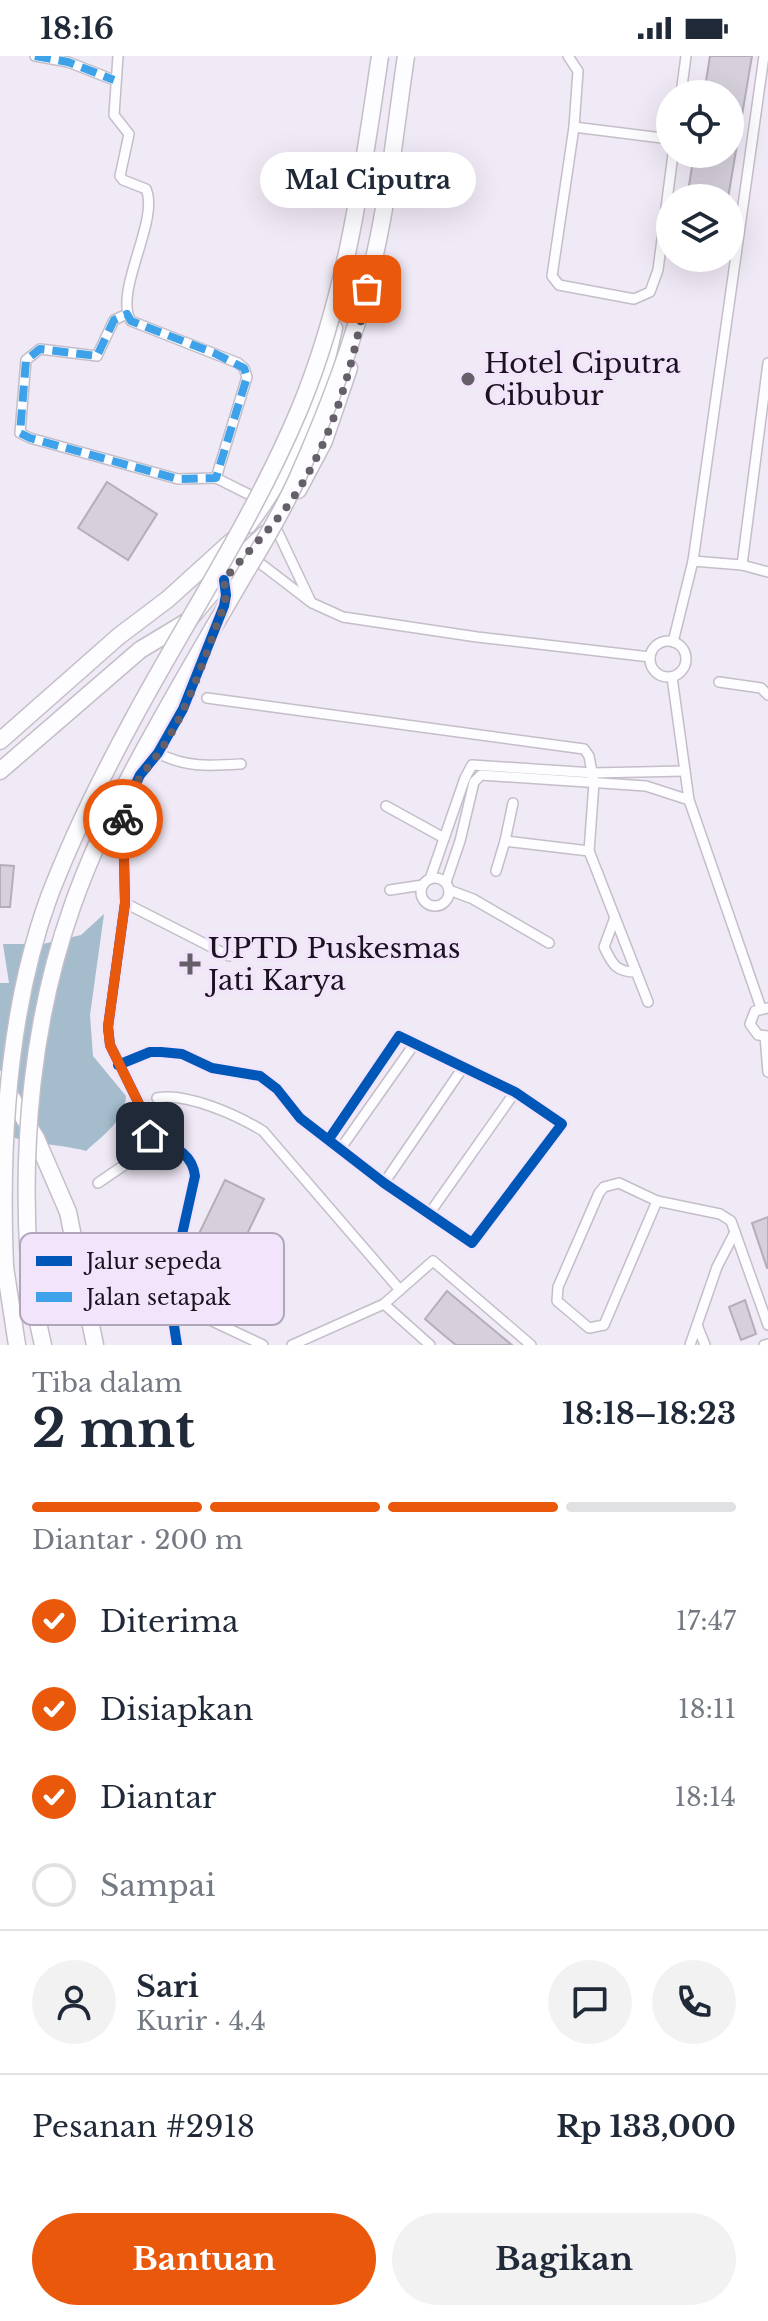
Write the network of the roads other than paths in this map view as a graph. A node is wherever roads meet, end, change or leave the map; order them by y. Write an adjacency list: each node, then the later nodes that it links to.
1 (35, 56): 8 (street)
2 (118, 56): 8 (street)
3 (378, 56): 17 (highway); 81 (highway, bridge)
4 (407, 56): 18 (highway); 70 (highway, bridge)
5 (568, 56): 10 (street)
6 (686, 56): 9 (street)
7 (764, 56): 20 (street)
8 (114, 80): 13 (street)
9 (683, 80)
10 (574, 127): 11 (street); 12 (street)
11 (656, 137)
12 (671, 168)
13 (127, 314): 16 (street); 16 (street)
14 (768, 363): 15 (street)
15 (767, 378): 21 (street)
16 (217, 478): 17 (street)
17 (266, 503): 31 (highway)
18 (274, 524): 19 (highway); 24 (street)
19 (246, 552): 23 (highway); 24 (street)
20 (693, 561): 21 (street); 25 (street)
21 (742, 565): 22 (street)
22 (768, 572)
23 (224, 580): 32 (street); 34 (highway)
24 (312, 603): 26 (street)
25 (673, 642): 26 (street); 27 (street)
26 (650, 657): 27 (street)
27 (672, 677): 35 (street)
28 (719, 682): 29 (street)
29 (768, 695)
30 (207, 698): 36 (street)
31 (0, 741)
32 (158, 753): 33 (street); 47 (street)
33 (241, 764)
34 (0, 771)
35 (685, 771): 36 (street); 37 (street)
36 (594, 778): 37 (street); 40 (street); 42 (street); 45 (street)
37 (689, 800): 53 (street)
38 (513, 803): 41 (street)
39 (386, 806): 40 (street)
40 (444, 838): 44 (street)
41 (505, 841): 42 (street); 43 (street)
42 (589, 851): 48 (street)
43 (496, 871)
44 (426, 882): 45 (street); 45 (street); 46 (street)
45 (447, 886): 49 (street)
46 (390, 890)
47 (125, 903): 50 (street); 56 (street)
48 (614, 920): 51 (street); 51 (street)
49 (549, 943)
50 (229, 956)
51 (636, 972): 52 (street)
52 (648, 1002)
53 (765, 1008): 54 (street)
54 (766, 1036): 58 (street)
55 (415, 1043): 57 (street); 63 (street); 64 (street)
56 (118, 1065): 62 (street); 63 (street)
57 (464, 1066): 60 (street); 66 (street)
58 (768, 1072)
59 (0, 1079): 71 (highway, bridge)
60 (515, 1092): 68 (street); 68 (street)
61 (157, 1098): 73 (street)
62 (150, 1136): 65 (street); 72 (street)
63 (329, 1139): 64 (street)
64 (341, 1148): 66 (street)
65 (98, 1183)
66 (384, 1183): 68 (street)
67 (657, 1201): 67 (street); 69 (street)
68 (429, 1214)
69 (735, 1232): 79 (street); 80 (street)
70 (28, 1233)
71 (72, 1233)
72 (182, 1233)
73 (400, 1290): 74 (street); 88 (street)
74 (384, 1304): 86 (street); 87 (street)
75 (39, 1325): 82 (highway, bridge)
76 (91, 1325): 83 (highway, bridge)
77 (174, 1325): 84 (street)
78 (221, 1325): 85 (street)
79 (697, 1325): 89 (street); 90 (street)
80 (768, 1325)
81 (17, 1345)
82 (43, 1345)
83 (95, 1345)
84 (177, 1345)
85 (263, 1345)
86 (292, 1345)
87 (430, 1345)
88 (531, 1345)
89 (690, 1345)
90 (705, 1345)

